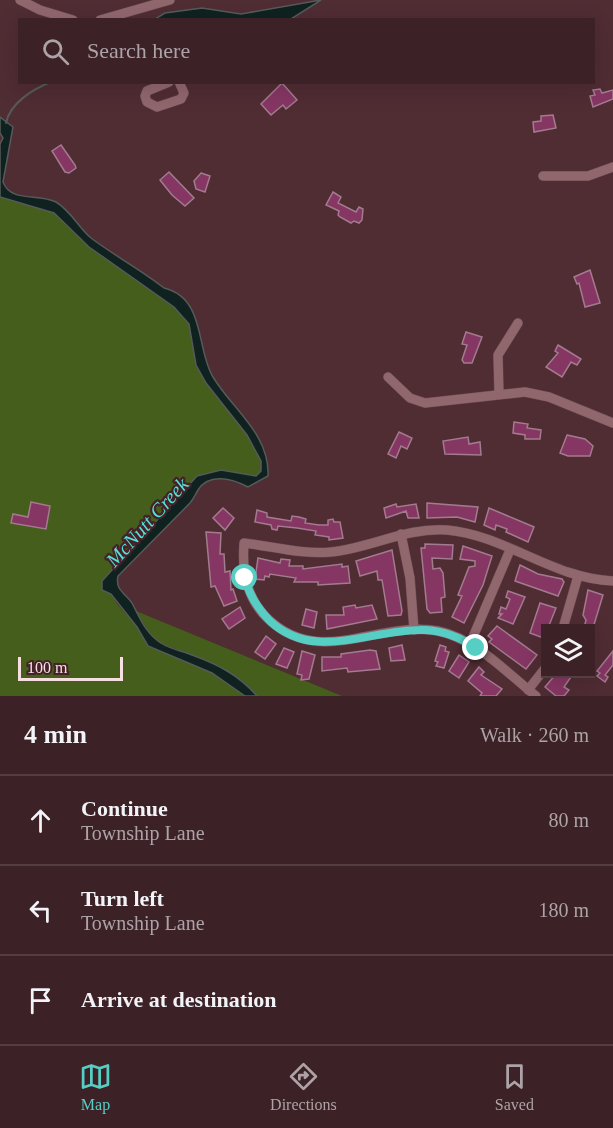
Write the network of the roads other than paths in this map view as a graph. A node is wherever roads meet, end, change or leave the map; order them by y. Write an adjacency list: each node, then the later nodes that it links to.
1 (20, 0): 4 (street)
2 (170, 0): 3 (street)
3 (139, 15): 5 (street)
4 (66, 18)
5 (116, 18)
6 (157, 84): 7 (street)
7 (181, 84)
8 (613, 167): 9 (street)
9 (543, 176)
10 (518, 322): 12 (street)
11 (388, 377): 12 (street)
12 (499, 394): 13 (street)
13 (613, 423)
14 (401, 534): 15 (street); 19 (street); 19 (street)
15 (510, 550): 16 (street); 20 (street)
16 (579, 576): 17 (street); 18 (street)
17 (613, 581)
18 (564, 624)
19 (414, 630): 20 (street)
20 (470, 644): 22 (street)
21 (541, 676): 22 (street)
22 (532, 693)

